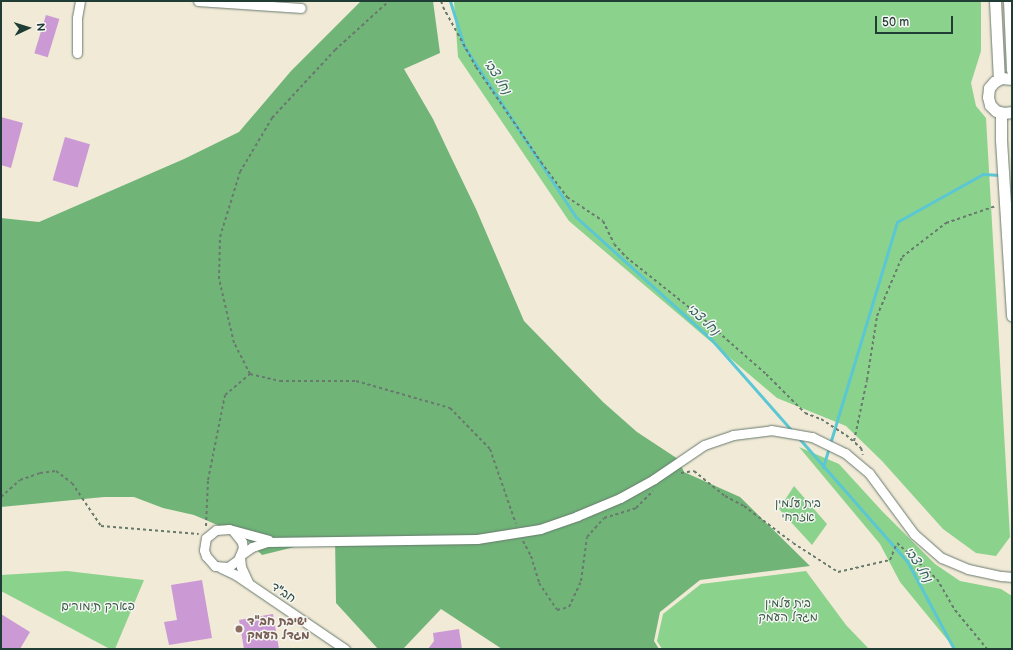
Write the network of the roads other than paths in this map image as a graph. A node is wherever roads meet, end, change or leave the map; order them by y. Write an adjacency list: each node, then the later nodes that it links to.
1 (80, 1): 6 (street)
2 (198, 1): 5 (street)
3 (995, 1): 8 (street)
4 (1009, 1): 7 (street)
5 (301, 8)
6 (77, 52)
7 (1012, 70)
8 (999, 79): 9 (street); 10 (street)
9 (1012, 79)
10 (1007, 112): 11 (street)
11 (1012, 316)
12 (234, 532): 13 (street); 14 (street); 15 (street)
13 (277, 541): 14 (street); 16 (street)
14 (241, 556): 15 (street); 17 (street)
15 (221, 567): 17 (street, חב"ד)
16 (1012, 576)
17 (249, 583): 18 (street, חב"ד)
18 (345, 649)

